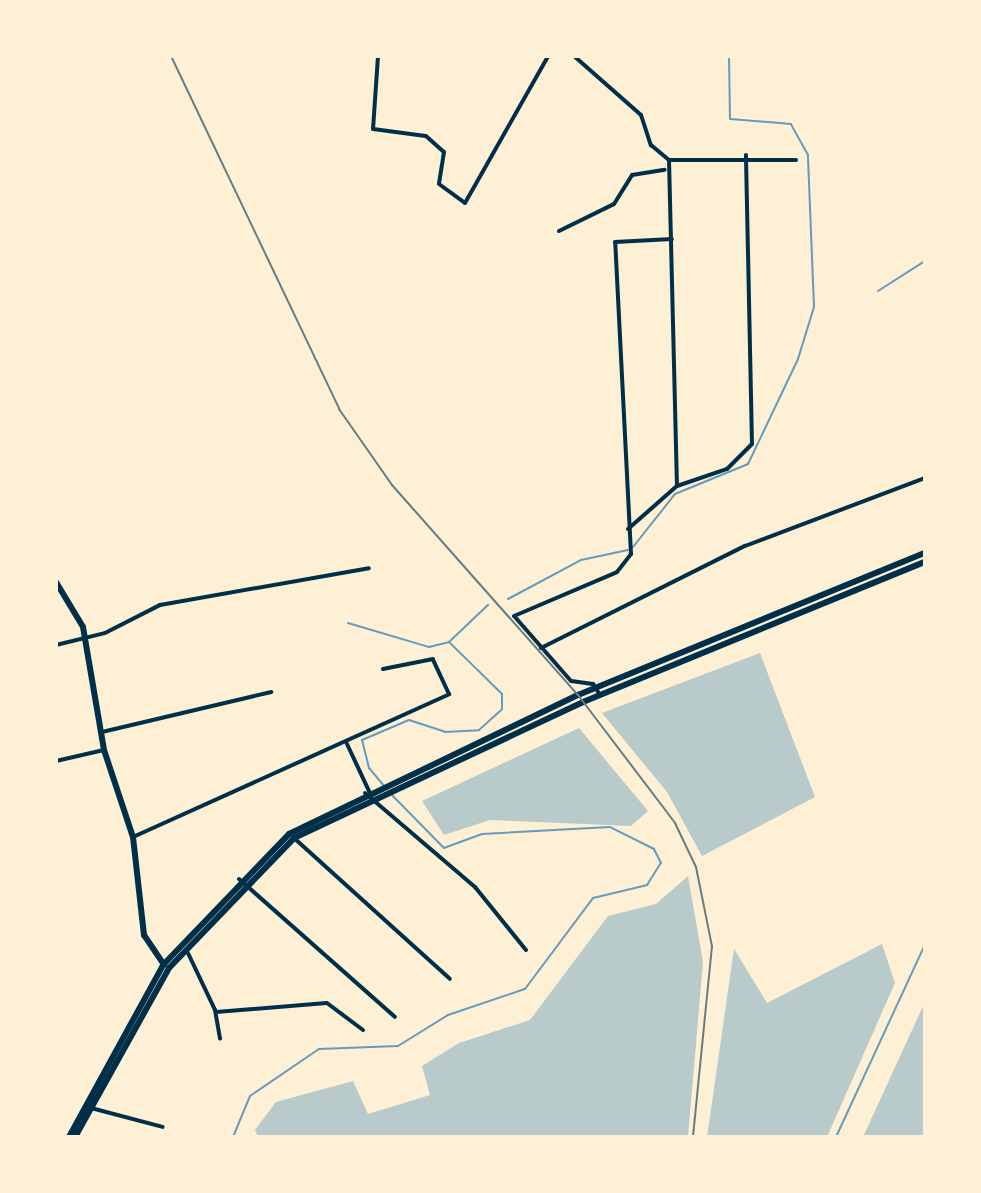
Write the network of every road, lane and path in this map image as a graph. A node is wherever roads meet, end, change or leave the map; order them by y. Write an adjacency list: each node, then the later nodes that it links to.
1 (378, 56): 2 (street)
2 (548, 56)
3 (574, 56): 5 (street)
4 (746, 155): 5 (street); 6 (street); 11 (street)
5 (669, 160): 7 (street)
6 (796, 160)
7 (665, 170): 8 (street); 9 (street)
8 (559, 231)
9 (672, 239): 11 (street); 12 (street)
10 (925, 478): 19 (street)
11 (677, 486): 12 (street)
12 (628, 531): 19 (street)
13 (925, 553): 21 (main road)
14 (925, 562): 21 (main road)
15 (369, 568): 17 (street)
16 (56, 582): 17 (main road)
17 (85, 635): 18 (street); 23 (main road)
18 (56, 645)
19 (541, 648): 21 (street)
20 (383, 669): 24 (street)
21 (598, 691): 27 (main road)
22 (271, 692): 23 (street)
23 (101, 732): 25 (main road)
24 (347, 744): 27 (street); 29 (street)
25 (104, 750): 26 (street); 29 (main road)
26 (56, 761)
27 (371, 793): 28 (main road); 32 (street)
28 (292, 836): 30 (main road); 34 (street)
29 (133, 837): 33 (main road)
30 (241, 881): 31 (main road); 36 (street)
31 (183, 945): 33 (main road); 35 (street)
32 (526, 950)
33 (166, 966): 39 (main road); 41 (main road)
34 (450, 979)
35 (216, 1012): 37 (street); 38 (street)
36 (395, 1017)
37 (363, 1030)
38 (220, 1039)
39 (91, 1108): 40 (street); 41 (main road)
40 (163, 1127)
41 (72, 1137)

